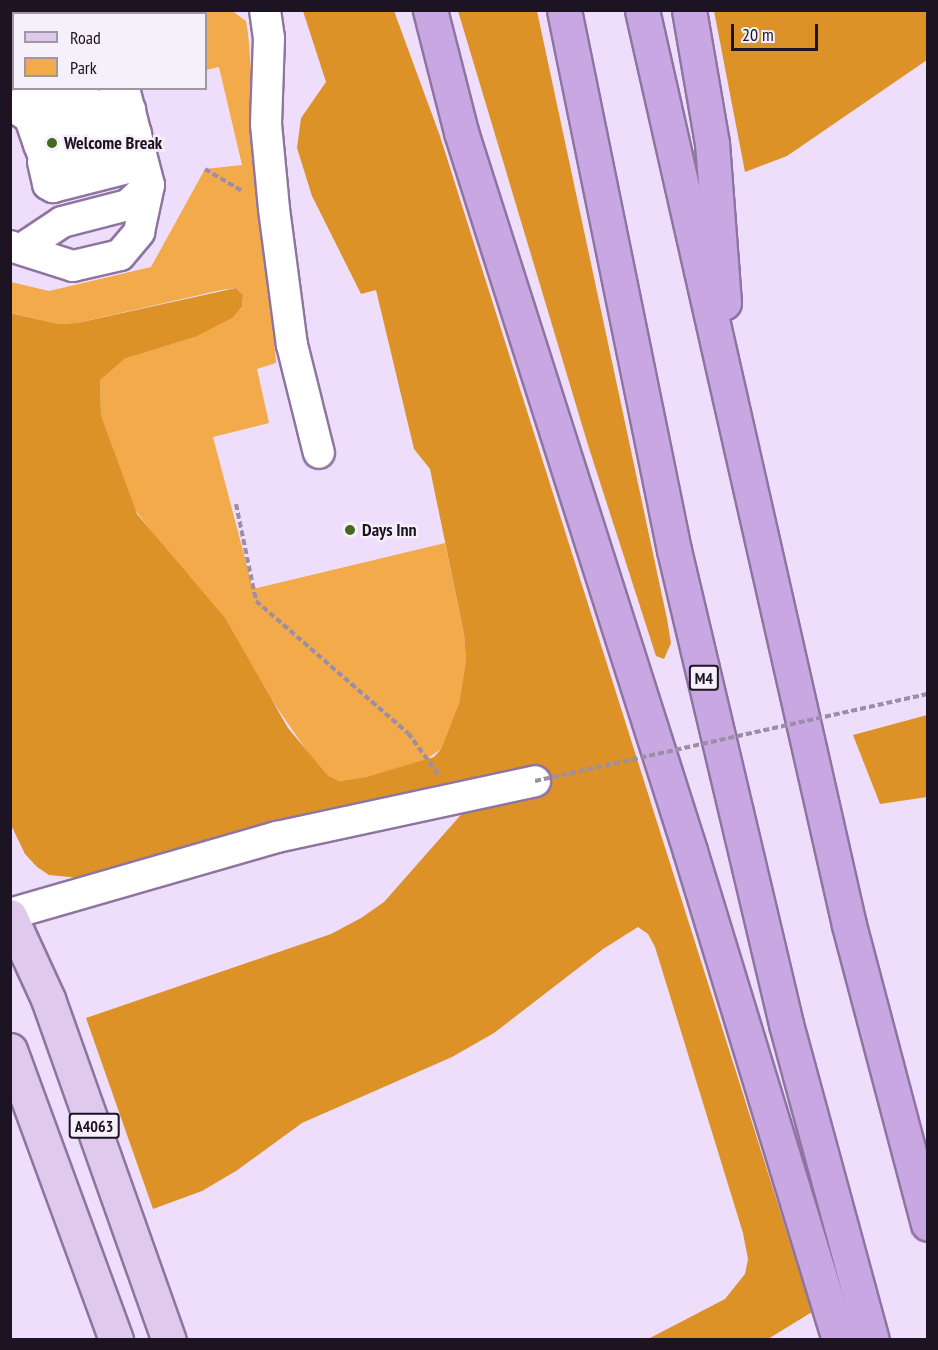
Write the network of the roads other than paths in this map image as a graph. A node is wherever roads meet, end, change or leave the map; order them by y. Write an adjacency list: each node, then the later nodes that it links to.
1 (265, 10): 14 (lane)
2 (413, 10): 10 (highway)
3 (430, 10): 10 (highway)
4 (564, 10): 22 (highway, M4)
5 (642, 10): 13 (highway)
6 (689, 10): 13 (highway)
7 (80, 90): 9 (lane)
8 (131, 115): 9 (lane); 9 (lane); 11 (lane)
9 (25, 121)
10 (461, 132): 21 (highway)
11 (149, 185): 12 (lane); 12 (lane)
12 (17, 247)
13 (733, 413): 18 (highway)
14 (319, 453)
15 (535, 781): 16 (lane)
16 (10, 915): 20 (main road, A4063)
17 (10, 1050): 19 (main road, A4063)
18 (927, 1224)
19 (116, 1340)
20 (169, 1340)
21 (839, 1340)
22 (872, 1340)

